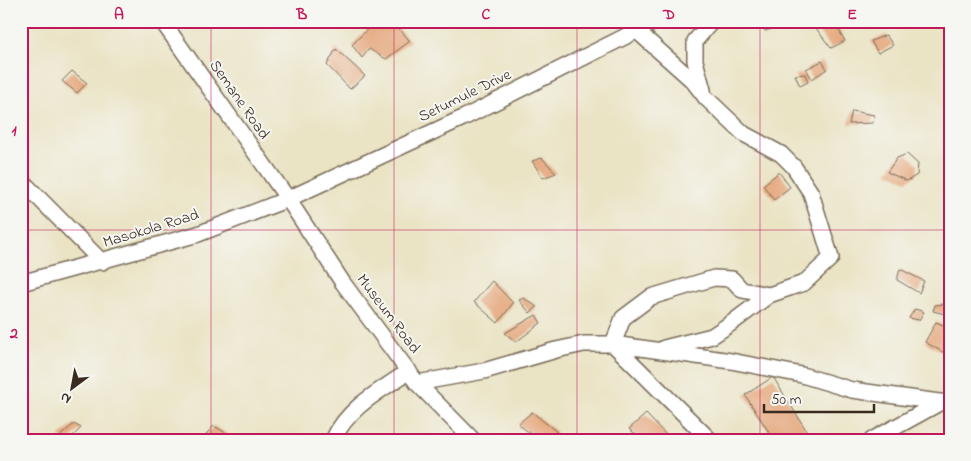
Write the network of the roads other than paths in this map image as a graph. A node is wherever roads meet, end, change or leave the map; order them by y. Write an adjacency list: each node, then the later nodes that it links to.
1 (162, 21): 7 (street, Semane Road)
2 (656, 21): 4 (street, Setumule Drive)
3 (712, 21): 5 (street)
4 (637, 31): 5 (street); 7 (street, Setumule Drive)
5 (706, 98): 10 (street)
6 (21, 180): 8 (street)
7 (288, 199): 8 (street, Masokola Road); 13 (street, Museum Road)
8 (102, 262): 9 (street, Masokola Road)
9 (21, 283)
10 (769, 294): 11 (street); 12 (street)
11 (613, 344): 12 (street); 13 (street); 17 (street)
12 (658, 349): 14 (street)
13 (413, 377): 15 (street); 16 (street, Museum Road)
14 (945, 402): 18 (street)
15 (333, 440)
16 (473, 440)
17 (710, 440)
18 (872, 440)

